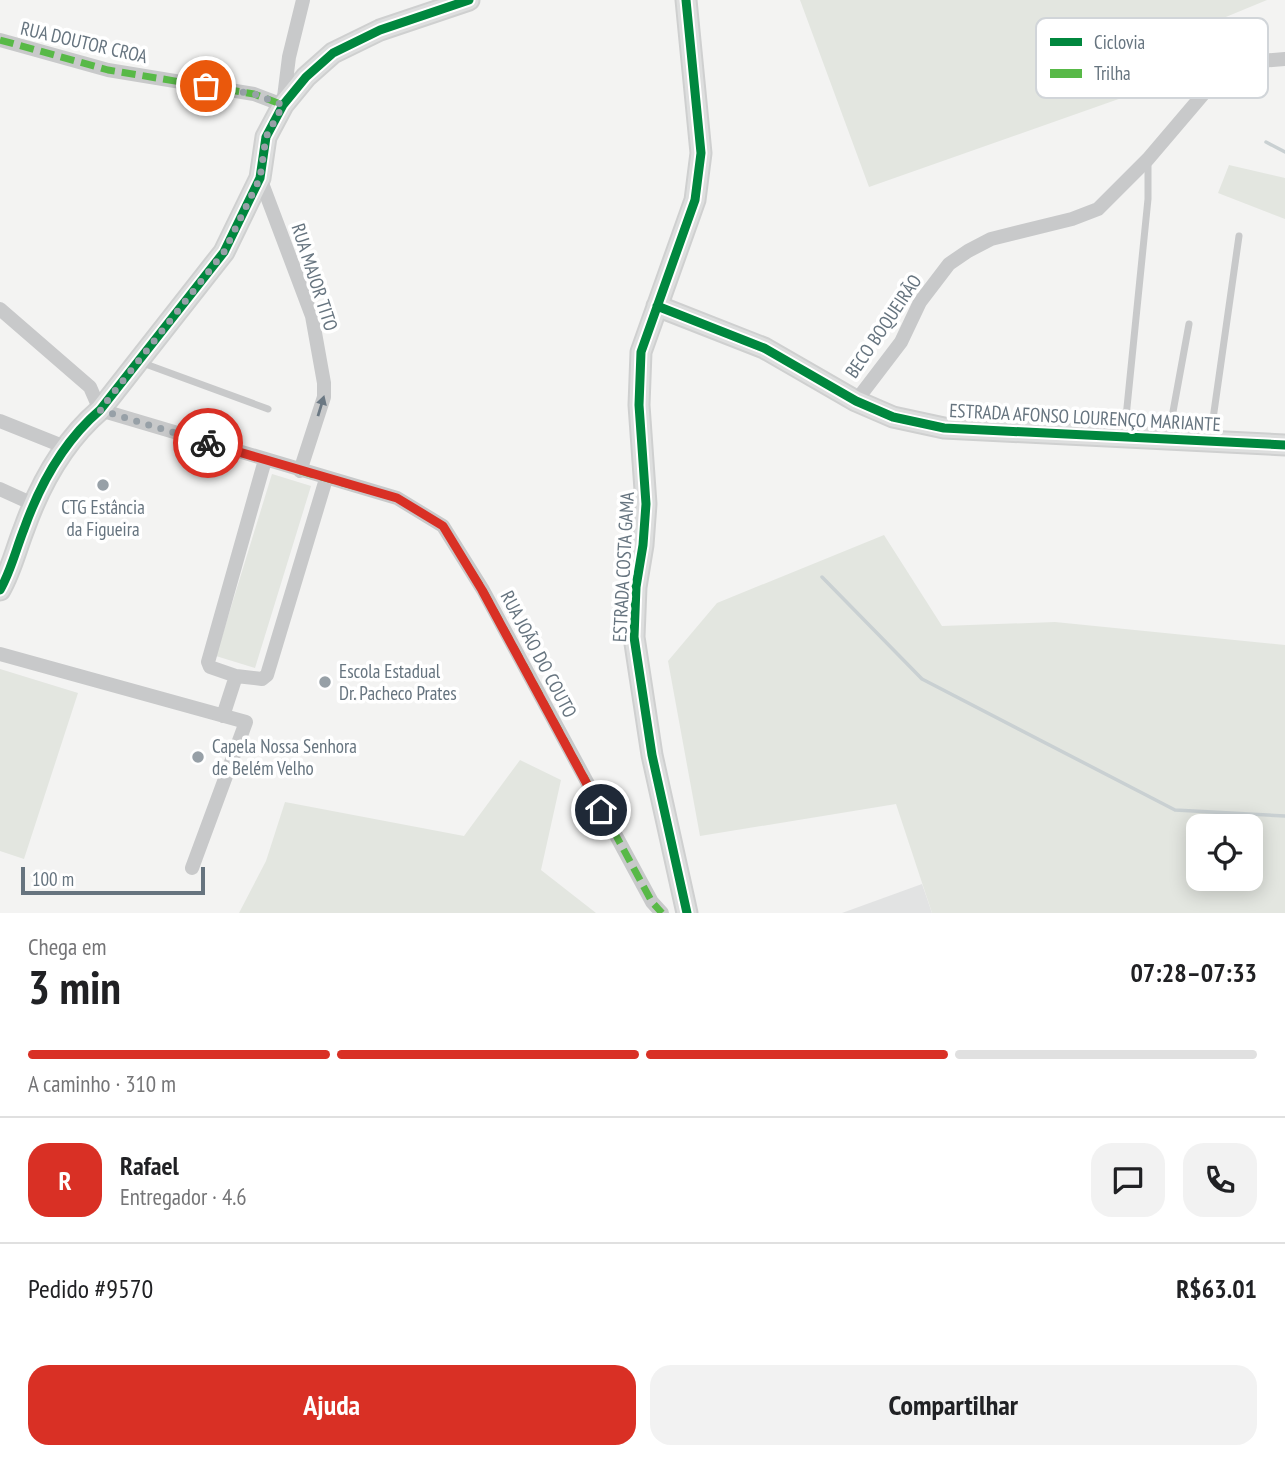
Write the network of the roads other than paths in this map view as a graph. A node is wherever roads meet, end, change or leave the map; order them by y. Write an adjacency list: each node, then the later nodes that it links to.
1 (303, 0): 6 (street)
2 (469, 0): 6 (main road)
3 (686, 0): 10 (main road, ESTRADA COSTA GAMA)
4 (0, 40): 6 (street, RUA DOUTOR CROA)
5 (1200, 98): 7 (street, BECO BOQUEIRÃO)
6 (283, 105): 8 (main road)
7 (1148, 159): 14 (street, BECO BOQUEIRÃO); 18 (lane)
8 (260, 178): 13 (main road); 24 (street, RUA MAJOR TITO, one-way to 8)
9 (1239, 236): 20 (lane)
10 (657, 306): 14 (main road, ESTRADA AFONSO LOURENÇO MARIANTE); 34 (main road, ESTRADA COSTA GAMA)
11 (0, 309): 16 (street)
12 (1189, 324): 19 (lane)
13 (138, 361): 15 (lane); 16 (main road)
14 (856, 401): 18 (main road, ESTRADA AFONSO LOURENÇO MARIANTE)
15 (268, 409)
16 (100, 410): 22 (main road); 23 (street, RUA JOÃO DO COUTO)
17 (0, 421): 22 (street)
18 (1124, 437): 19 (main road, ESTRADA AFONSO LOURENÇO MARIANTE)
19 (1168, 439): 20 (main road, ESTRADA AFONSO LOURENÇO MARIANTE)
20 (1210, 442): 21 (main road, ESTRADA AFONSO LOURENÇO MARIANTE)
21 (1285, 445)
22 (65, 447): 27 (main road)
23 (265, 460): 24 (street, RUA JOÃO DO COUTO); 30 (street)
24 (300, 471): 25 (street, RUA JOÃO DO COUTO)
25 (326, 479): 30 (street); 33 (street, RUA JOÃO DO COUTO)
26 (0, 489): 27 (street)
27 (33, 504): 28 (main road)
28 (0, 590)
29 (0, 654): 31 (street)
30 (236, 676): 31 (street)
31 (223, 716): 32 (street)
32 (192, 867)
33 (663, 913)
34 (687, 913)

